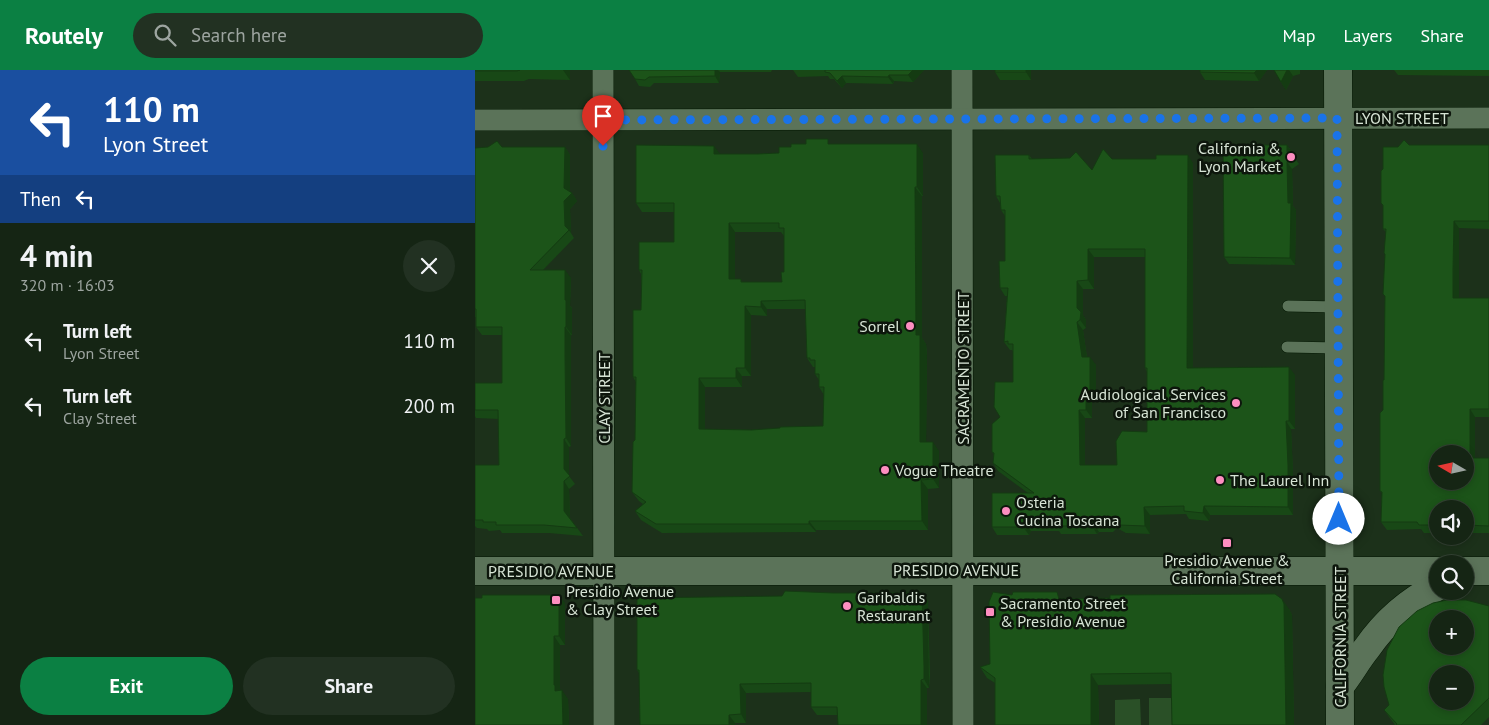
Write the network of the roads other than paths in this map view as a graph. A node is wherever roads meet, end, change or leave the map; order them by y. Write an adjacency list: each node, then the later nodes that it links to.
1 (603, 70): 8 (street, CLAY STREET)
2 (962, 70): 6 (street, SACRAMENTO STREET)
3 (1337, 70): 4 (street, CALIFORNIA STREET)
4 (1337, 118): 5 (street, LYON STREET); 6 (street, LYON STREET); 10 (street, CALIFORNIA STREET)
5 (1489, 118)
6 (962, 119): 8 (street, LYON STREET); 13 (street, SACRAMENTO STREET)
7 (475, 120): 8 (street, LYON STREET)
8 (603, 120): 15 (street, CLAY STREET)
9 (1288, 306): 10 (lane)
10 (1338, 307): 12 (street, CALIFORNIA STREET)
11 (1287, 347): 12 (lane)
12 (1338, 348): 16 (street, CALIFORNIA STREET)
13 (963, 570): 15 (street, PRESIDIO AVENUE); 16 (street, PRESIDIO AVENUE); 21 (street, SACRAMENTO STREET)
14 (475, 571): 15 (street, PRESIDIO AVENUE)
15 (604, 571): 20 (street, CLAY STREET)
16 (1339, 571): 17 (street, PRESIDIO AVENUE); 19 (street, CALIFORNIA STREET)
17 (1429, 571)
18 (1429, 592): 19 (street)
19 (1340, 686): 22 (street, CALIFORNIA STREET)
20 (604, 725)
21 (963, 725)
22 (1340, 725)

